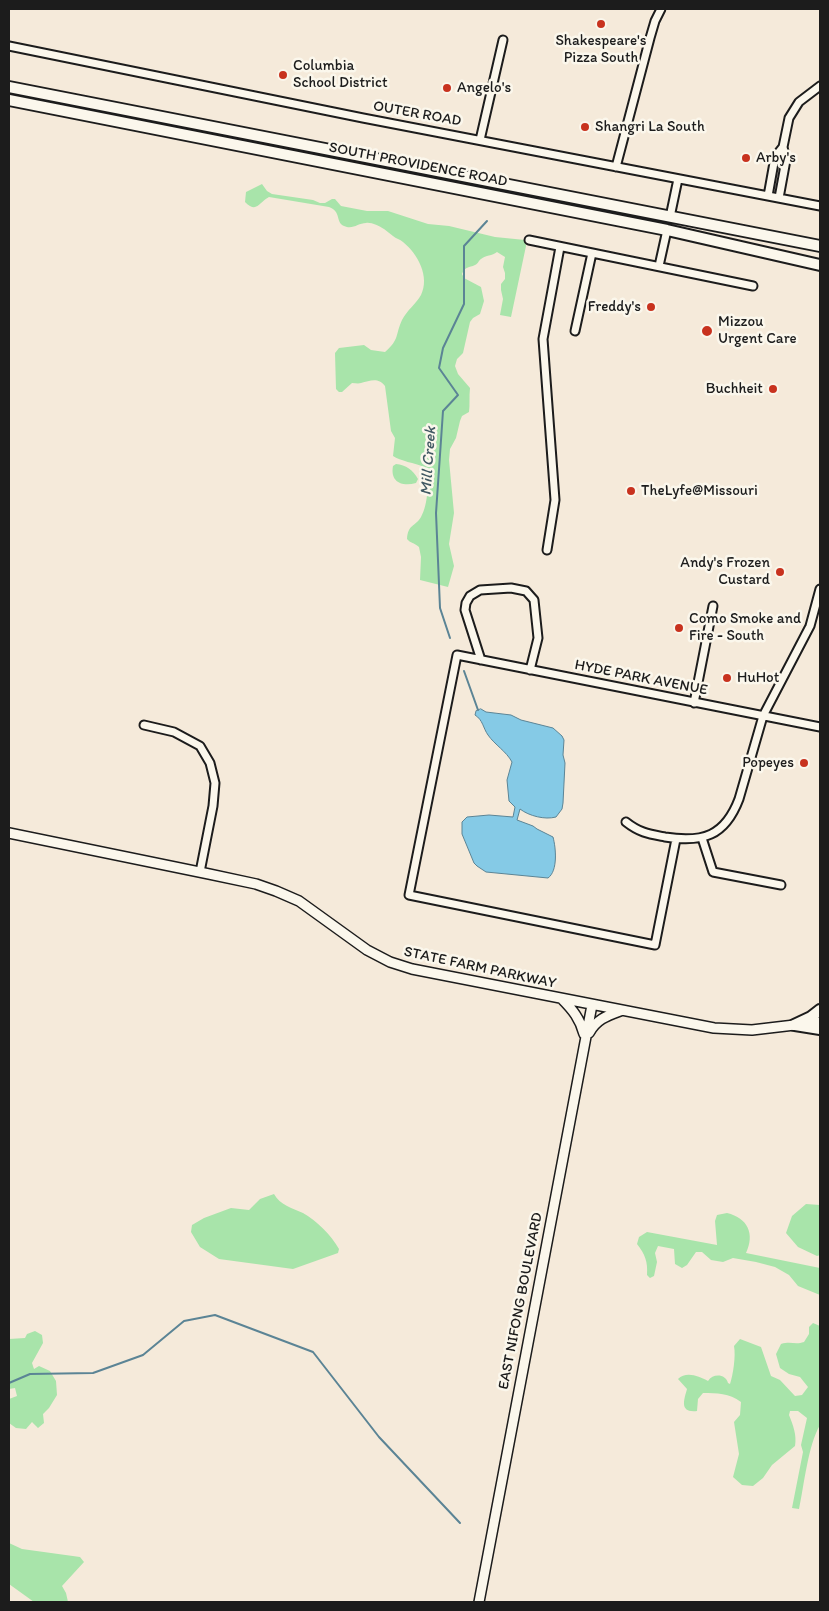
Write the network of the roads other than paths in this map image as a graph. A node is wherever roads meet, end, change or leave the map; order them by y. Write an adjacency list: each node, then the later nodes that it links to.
1 (661, 9): 9 (street)
2 (503, 40): 7 (street)
3 (9, 46): 7 (street, OUTER ROAD)
4 (820, 86): 8 (street)
5 (9, 87): 15 (main road, SOUTH PROVIDENCE ROAD)
6 (9, 100): 14 (main road, SOUTH PROVIDENCE ROAD)
7 (480, 140): 9 (street, OUTER ROAD)
8 (783, 147): 11 (street); 12 (street)
9 (616, 167): 10 (street, OUTER ROAD)
10 (678, 179): 11 (street, OUTER ROAD); 15 (street)
11 (768, 196): 12 (street, OUTER ROAD)
12 (780, 198): 13 (street, OUTER ROAD)
13 (820, 206)
14 (582, 213): 15 (main road); 16 (main road, SOUTH PROVIDENCE ROAD)
15 (670, 217): 17 (main road, SOUTH PROVIDENCE ROAD)
16 (667, 230): 17 (main road); 22 (main road, SOUTH PROVIDENCE ROAD); 23 (street)
17 (760, 234): 19 (main road, SOUTH PROVIDENCE ROAD)
18 (529, 240): 20 (street)
19 (820, 246)
20 (560, 247): 21 (street); 26 (street)
21 (592, 253): 23 (street); 25 (street)
22 (820, 265)
23 (659, 266): 24 (street)
24 (753, 286)
25 (575, 331)
26 (547, 550)
27 (820, 589): 32 (street)
28 (713, 606): 31 (street)
29 (481, 660): 30 (street, HYDE PARK AVENUE); 30 (street); 38 (street, HYDE PARK AVENUE)
30 (530, 670): 31 (street, HYDE PARK AVENUE)
31 (694, 703): 32 (street, HYDE PARK AVENUE)
32 (763, 716): 34 (street, HYDE PARK AVENUE); 37 (street)
33 (144, 724): 39 (street)
34 (820, 727)
35 (626, 822): 38 (street)
36 (9, 833): 39 (street, STATE FARM PARKWAY)
37 (702, 838): 38 (street); 40 (street)
38 (676, 839)
39 (200, 872): 41 (street, STATE FARM PARKWAY)
40 (781, 885)
41 (562, 999): 42 (street, STATE FARM PARKWAY); 48 (street)
42 (592, 1005): 43 (street, STATE FARM PARKWAY); 48 (street, EAST NIFONG BOULEVARD)
43 (620, 1010): 46 (street, STATE FARM PARKWAY); 48 (street)
44 (820, 1010): 46 (main road)
45 (820, 1022): 46 (street, STATE FARM PARKWAY)
46 (794, 1025): 47 (main road)
47 (820, 1029)
48 (585, 1040): 49 (street, EAST NIFONG BOULEVARD)
49 (479, 1602)

